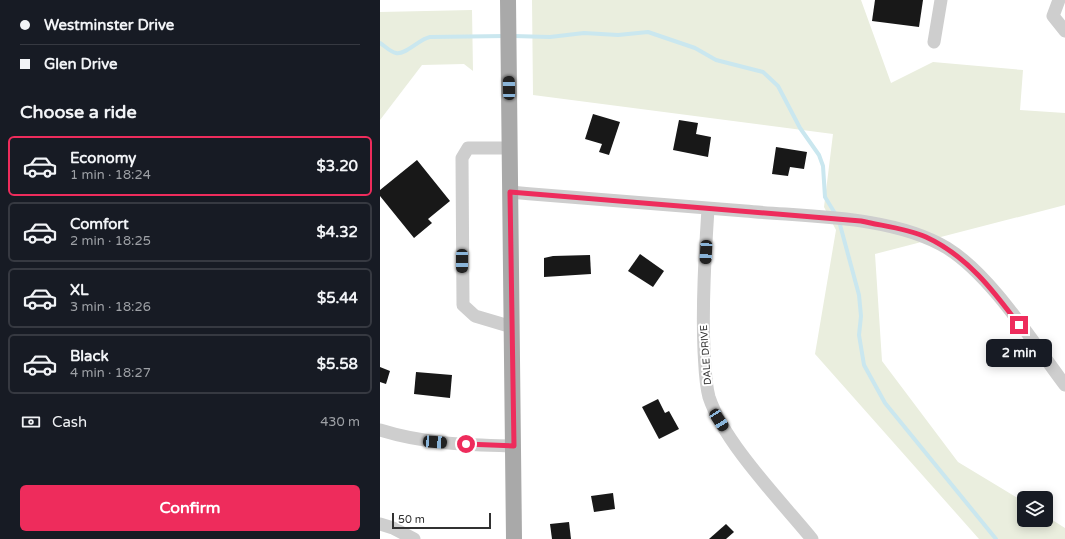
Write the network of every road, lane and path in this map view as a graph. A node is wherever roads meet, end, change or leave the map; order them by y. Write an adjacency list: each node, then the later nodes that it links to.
1 (508, 0): 6 (main road)
2 (941, 0): 5 (street)
3 (1059, 0): 4 (street)
4 (1065, 31)
5 (934, 42)
6 (510, 148): 7 (main road); 9 (street)
7 (510, 192): 8 (street); 9 (main road)
8 (708, 208): 10 (street); 16 (street, DALE DRIVE)
9 (512, 327): 12 (main road)
10 (1065, 385)
11 (380, 430): 12 (street)
12 (514, 446): 15 (main road)
13 (380, 524): 14 (street)
14 (414, 539)
15 (514, 539)
16 (812, 539)

